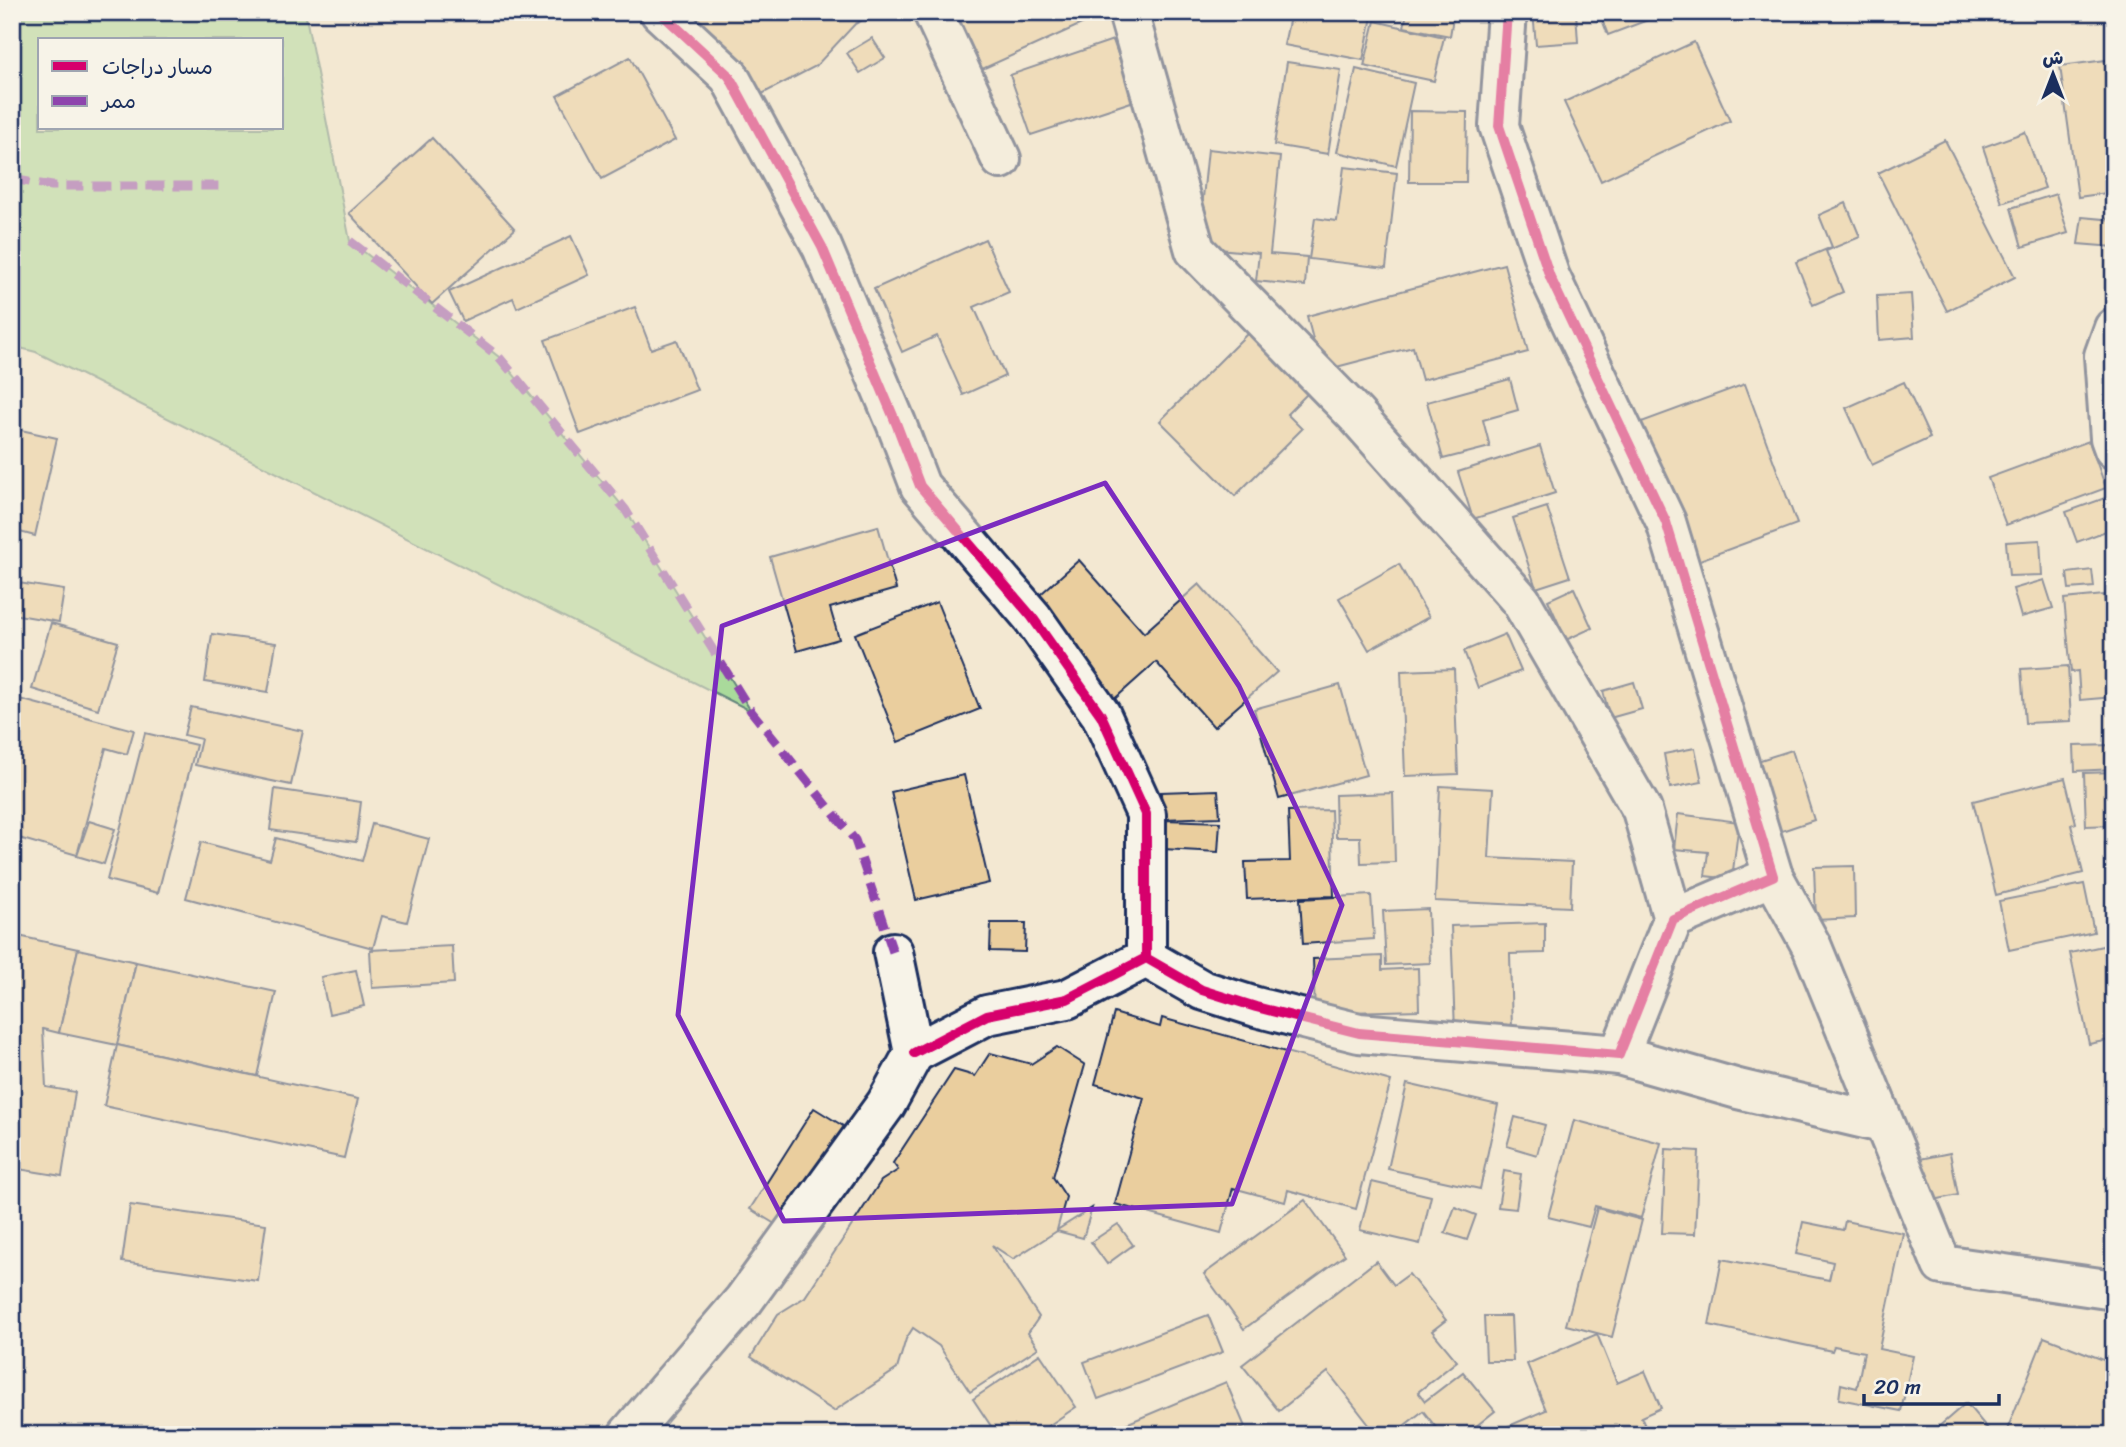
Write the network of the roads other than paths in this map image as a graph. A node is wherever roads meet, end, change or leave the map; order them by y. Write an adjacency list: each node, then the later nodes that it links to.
1 (660, 12): 11 (street)
2 (933, 12): 5 (street)
3 (1128, 12): 9 (street)
4 (1507, 12): 8 (street)
5 (1001, 159)
6 (2114, 328): 7 (street)
7 (2114, 449)
8 (1773, 876): 9 (street); 14 (street)
9 (1673, 919): 13 (street)
10 (893, 952): 12 (street)
11 (1146, 958): 12 (street); 13 (street)
12 (914, 1053): 16 (street)
13 (1619, 1055): 14 (street)
14 (1882, 1122): 15 (street)
15 (2114, 1290)
16 (628, 1435)

